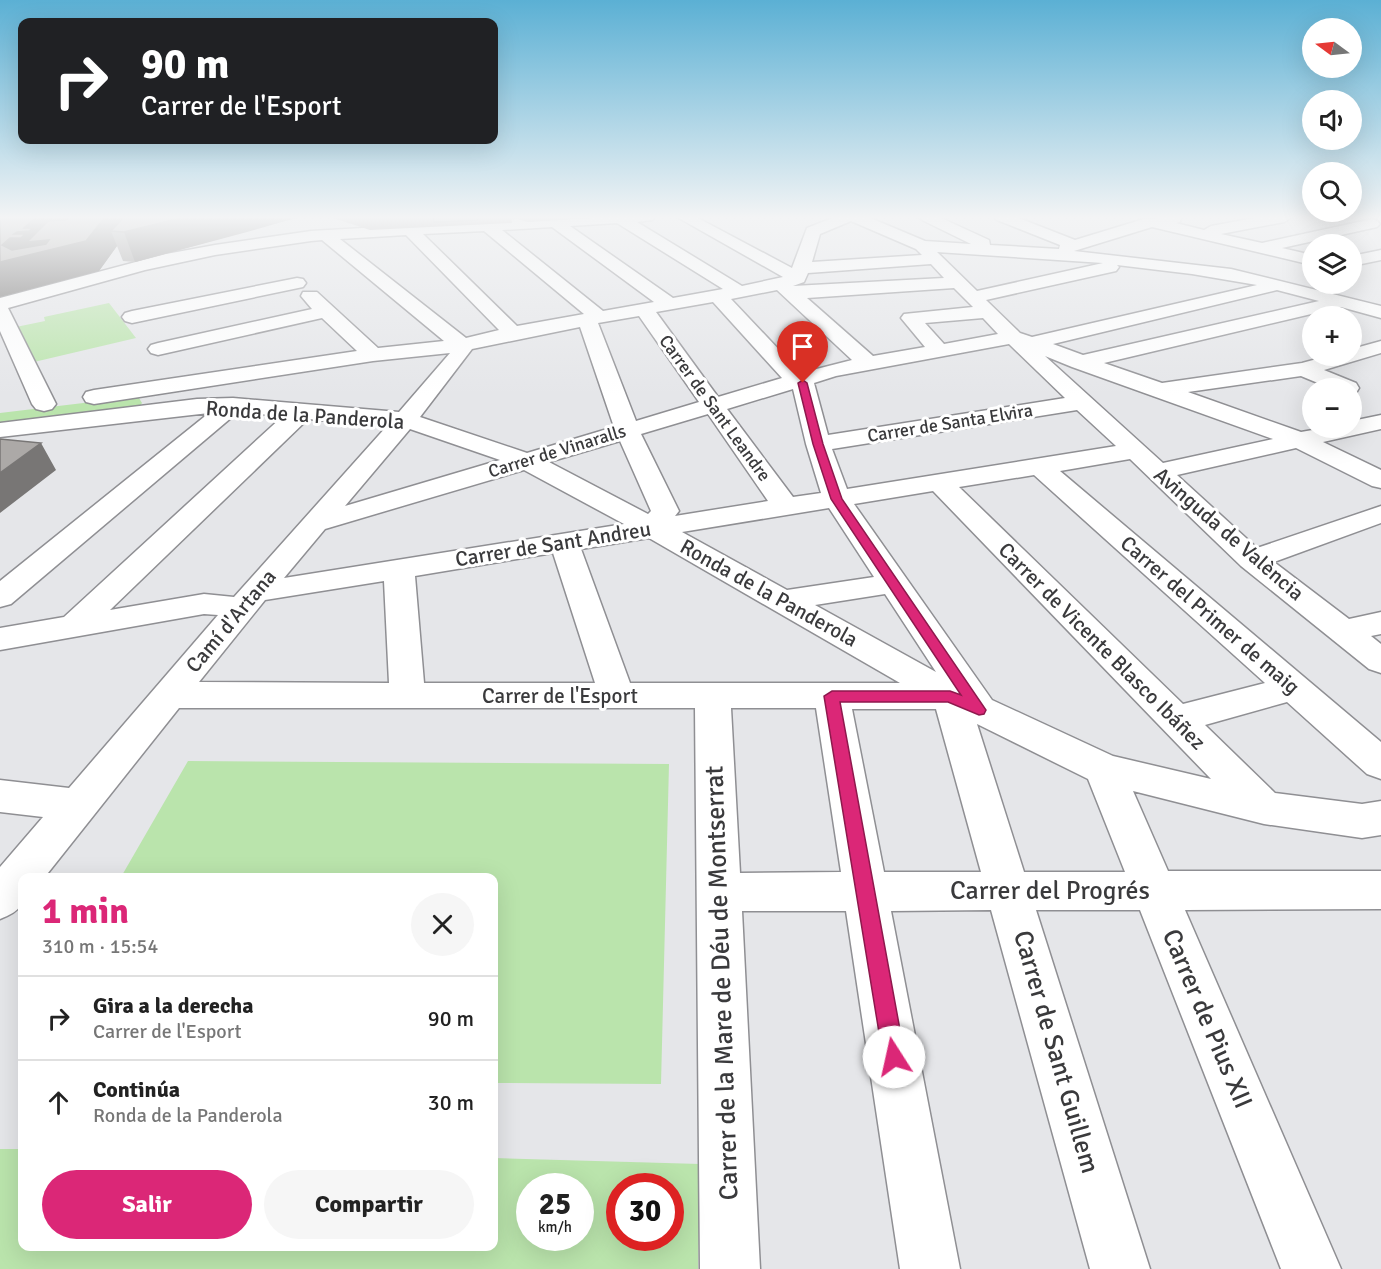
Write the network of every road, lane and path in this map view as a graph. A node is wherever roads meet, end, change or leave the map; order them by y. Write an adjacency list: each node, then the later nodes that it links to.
1 (113, 276): 23 (street)
2 (126, 276): 23 (street)
3 (290, 276): 20 (street)
4 (385, 276): 40 (street)
5 (456, 276): 38 (street)
6 (550, 276): 37 (street)
7 (630, 276): 30 (street)
8 (714, 276): 24 (street)
9 (785, 276): 18 (street)
10 (795, 276): 18 (street)
11 (826, 276): 18 (street)
12 (953, 276): 19 (street, Avinguda de València)
13 (1069, 276): 27 (street)
14 (1226, 276): 21 (street)
15 (1238, 276): 17 (street)
16 (1276, 276): 17 (street)
17 (1257, 280): 22 (street)
18 (793, 281): 19 (street); 24 (street); 47 (street)
19 (959, 282): 27 (street, Avinguda de València)
20 (297, 283): 33 (street); 36 (street)
21 (1186, 285)
22 (1277, 285): 28 (street); 39 (street, Carrer de Vinaralls)
23 (109, 286): 29 (street); 36 (street)
24 (738, 291): 26 (street)
25 (1381, 294): 28 (street)
26 (717, 295): 30 (street); 51 (street)
27 (974, 297): 34 (street, Avinguda de València)
28 (1339, 302): 35 (street); 46 (street)
29 (0, 304)
30 (669, 304): 31 (street)
31 (644, 309): 37 (street); 56 (street, Carrer de Sant Leandre)
32 (0, 310): 55 (street)
33 (327, 311): 42 (street); 45 (street)
34 (988, 312): 39 (street, Avinguda de València); 43 (street)
35 (1381, 312)
36 (132, 317): 42 (street)
37 (593, 318): 38 (street); 64 (street)
38 (513, 333): 40 (street)
39 (1019, 333): 43 (street, Carrer de Vinaralls); 46 (street); 54 (street, Avinguda de València)
40 (462, 345): 45 (street); 61 (street, Camí d'Artana)
41 (1381, 347): 44 (street)
42 (158, 350): 52 (street)
43 (938, 350): 47 (street, Carrer de Vinaralls)
44 (1362, 352)
45 (373, 355): 52 (street)
46 (1080, 362): 53 (street)
47 (869, 364): 51 (street, Carrer de Vinaralls)
48 (1313, 366): 49 (street)
49 (1303, 369): 50 (street); 53 (street)
50 (1324, 378)
51 (799, 381): 56 (street, Carrer de Vinaralls); 66 (street)
52 (185, 383): 55 (street); 60 (street)
53 (1161, 390): 65 (street)
54 (1082, 402): 66 (street, Carrer de Santa Elvira); 67 (street, Avinguda de València)
55 (45, 404): 58 (street)
56 (712, 404): 64 (street, Carrer de Vinaralls); 74 (street, Carrer de Sant Leandre)
57 (233, 405): 59 (street, Ronda de la Panderola); 60 (street, Ronda de la Panderola); 82 (street)
58 (0, 409)
59 (304, 410): 61 (street, Ronda de la Panderola); 86 (street)
60 (149, 412): 63 (street, Ronda de la Panderola)
61 (405, 420): 68 (street, Ronda de la Panderola); 76 (street, Camí d'Artana)
62 (1381, 422): 65 (street)
63 (0, 430)
64 (627, 430): 68 (street, Carrer de Vinaralls); 77 (street)
65 (1299, 440): 70 (street); 71 (street)
66 (818, 444): 73 (street)
67 (1135, 451): 69 (street, Carrer de Sant Andreu); 70 (street, Avinguda de València)
68 (527, 461): 76 (street, Carrer de Vinaralls); 77 (street, Ronda de la Panderola)
69 (1040, 467): 72 (street, Carrer de Sant Andreu); 90 (street, Carrer del Primer de maig)
70 (1157, 472): 79 (street, Avinguda de València)
71 (1381, 480)
72 (940, 483): 73 (street, Carrer de Sant Andreu); 97 (street, Carrer de Vicente Blasco Ibáñez)
73 (837, 499): 74 (street, Carrer de Sant Andreu); 81 (street)
74 (786, 507): 77 (street, Carrer de Sant Andreu)
75 (1381, 514): 79 (street)
76 (316, 523): 83 (street, Camí d'Artana)
77 (653, 528): 78 (street, Carrer de Sant Andreu); 84 (street, Ronda de la Panderola)
78 (564, 543): 80 (street, Carrer de Sant Andreu); 93 (street)
79 (1252, 560): 87 (street, Avinguda de València)
80 (399, 569): 83 (street, Carrer de Sant Andreu); 92 (street)
81 (894, 583): 84 (street); 96 (street)
82 (0, 597)
83 (249, 600): 86 (street, Carrer de Sant Andreu); 91 (street, Camí d'Artana)
84 (782, 601): 96 (street, Ronda de la Panderola)
85 (1381, 623): 87 (street)
86 (74, 626): 88 (street, Carrer de Sant Andreu)
87 (1343, 631): 89 (street, Avinguda de València)
88 (0, 639)
89 (1381, 661)
90 (1293, 688): 97 (street); 98 (street, Carrer del Primer de maig)
91 (169, 696): 92 (street, Carrer de l'Esport); 101 (street, Camí d'Artana)
92 (407, 696): 93 (street, Carrer de l'Esport)
93 (617, 696): 94 (street, Carrer de l'Esport)
94 (713, 696): 95 (street, Carrer de l'Esport); 109 (street, Carrer de la Mare de Déu de Montserrat)
95 (832, 696): 96 (street, Carrer de l'Esport); 110 (street)
96 (965, 703): 99 (street, Ronda de la Panderola); 108 (street, Carrer de Sant Guillem)
97 (1174, 720): 102 (street, Carrer de Vicente Blasco Ibáñez)
98 (1381, 764)
99 (1104, 769): 102 (street, Ronda de la Panderola); 106 (street, Carrer de Pius XII)
100 (0, 796): 101 (street)
101 (78, 805): 104 (street, Camí d'Artana)
102 (1263, 808): 103 (street, Ronda de la Panderola)
103 (1375, 827)
104 (22, 873)
105 (18, 877): 111 (street, Camí d'Artana)
106 (1154, 890): 107 (street, Carrer del Progrés); 108 (street, Carrer del Progrés); 115 (street, Carrer de Pius XII)
107 (1381, 890)
108 (1008, 891): 110 (street, Carrer del Progrés); 114 (street, Carrer de Sant Guillem)
109 (719, 892): 110 (street, Carrer del Progrés); 112 (street, Carrer de la Mare de Déu de Montserrat)
110 (866, 892): 113 (street)
111 (0, 899)
112 (730, 1269)
113 (930, 1269)
114 (1120, 1269)
115 (1311, 1269)

